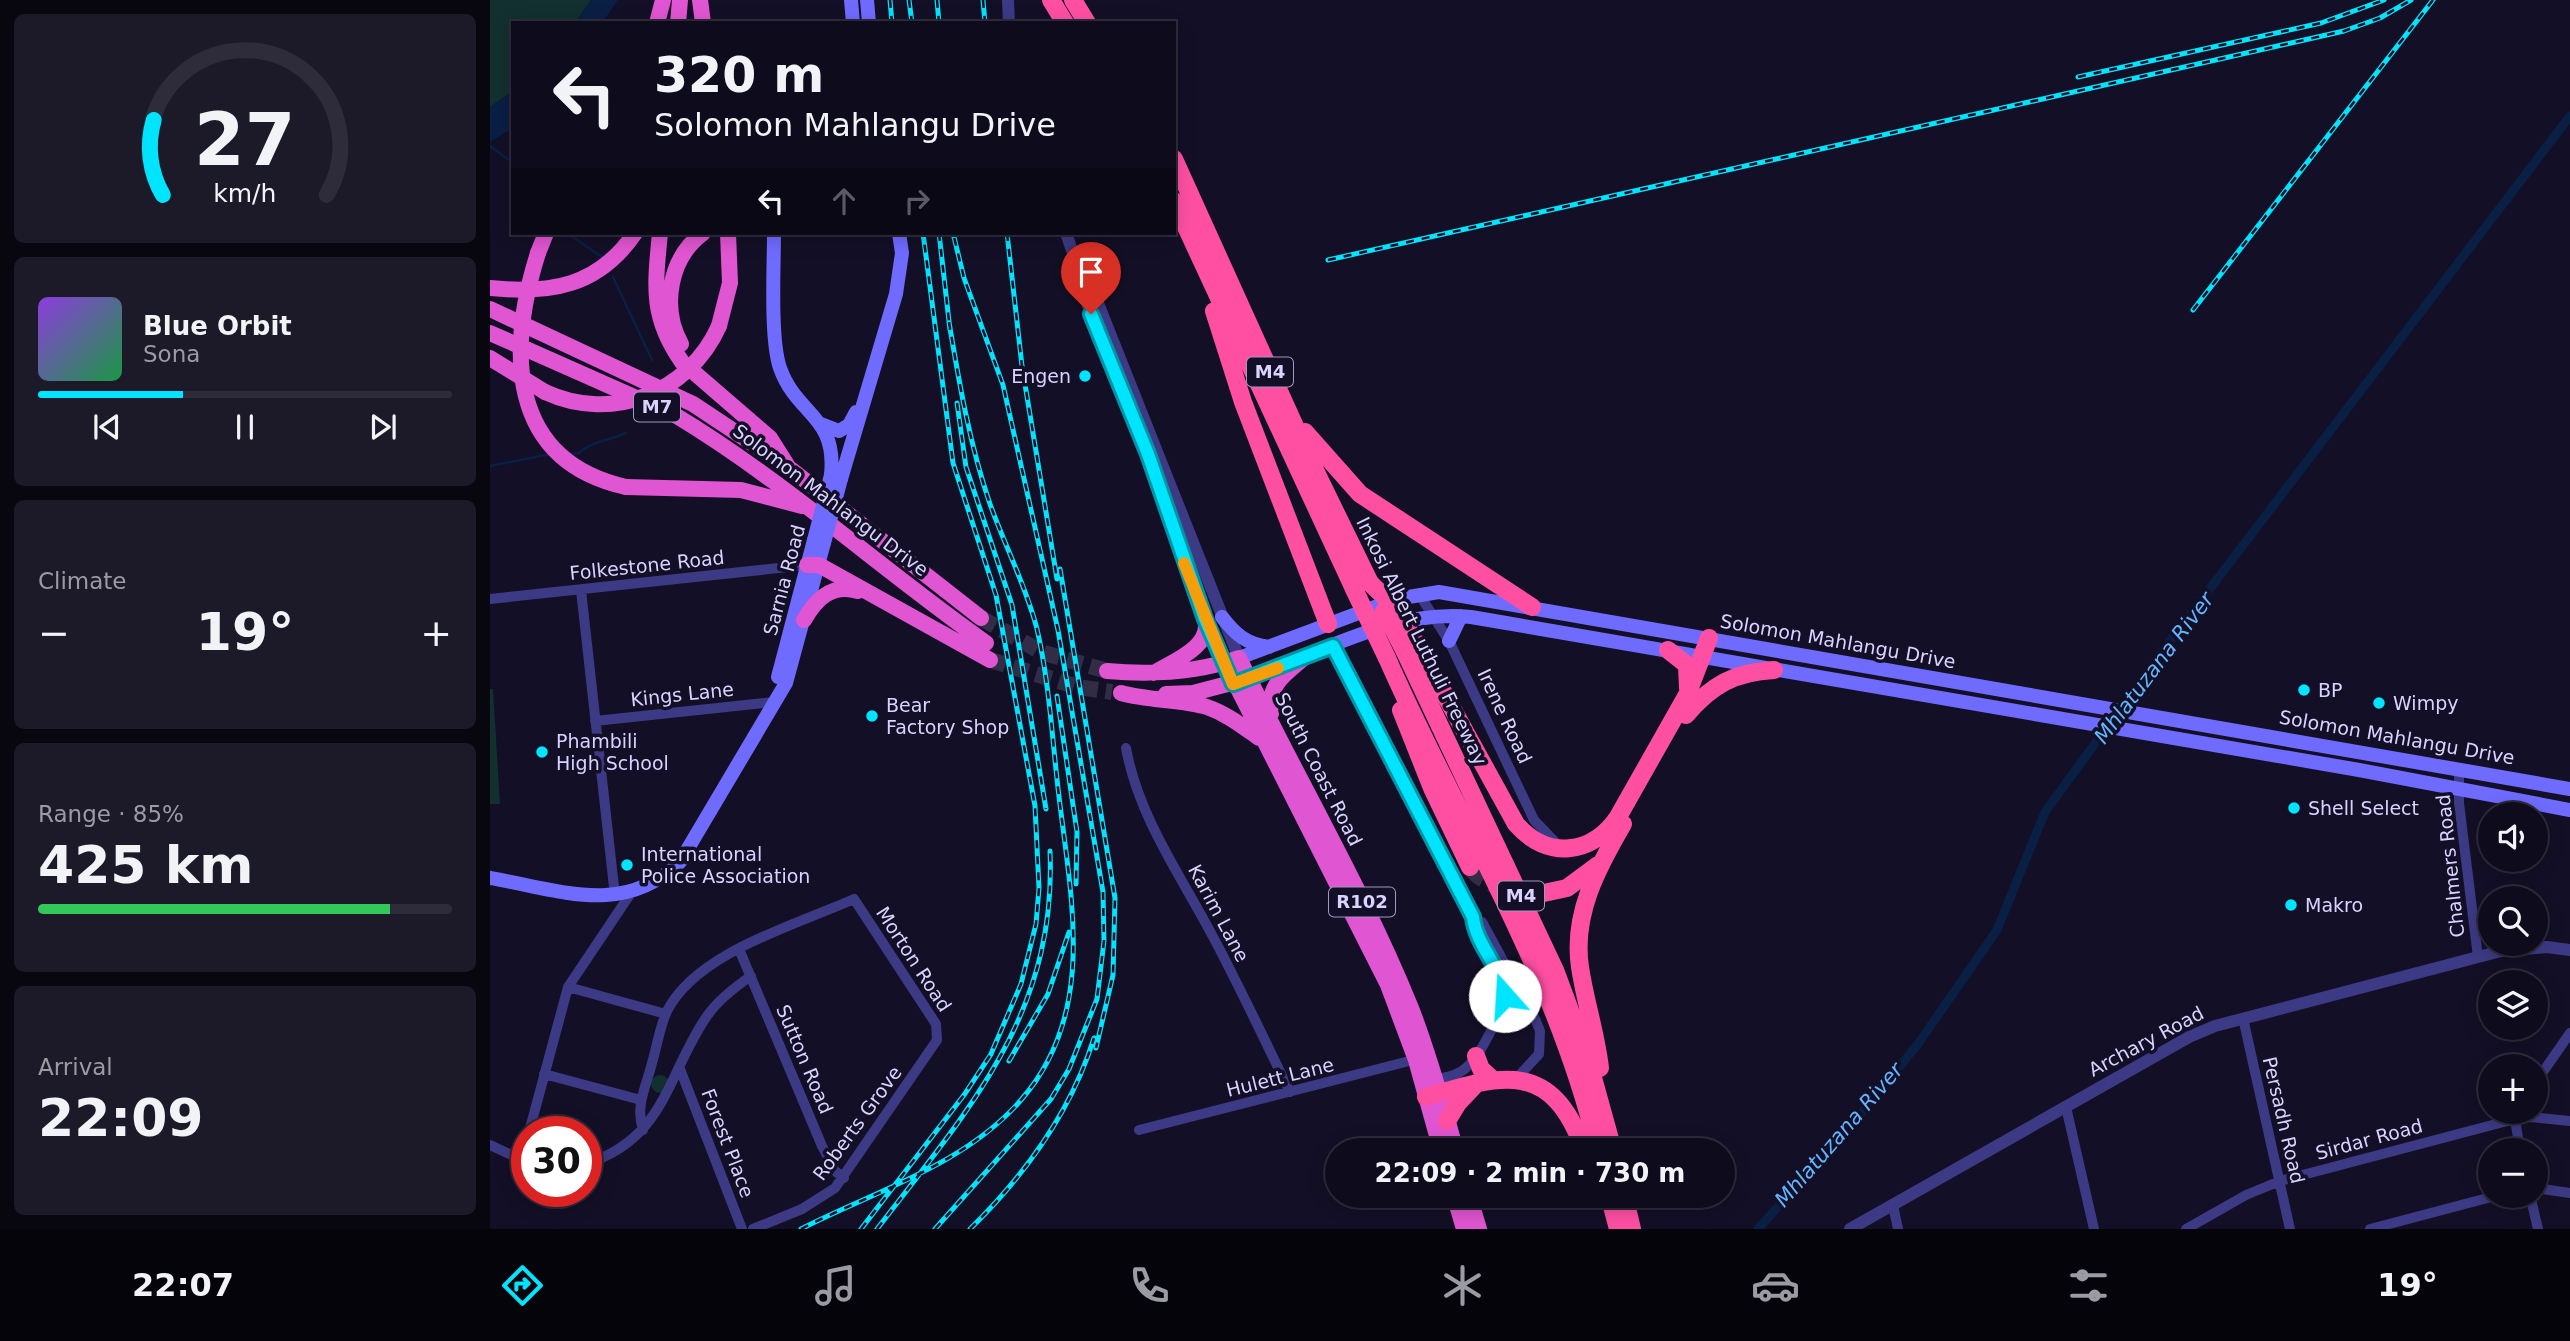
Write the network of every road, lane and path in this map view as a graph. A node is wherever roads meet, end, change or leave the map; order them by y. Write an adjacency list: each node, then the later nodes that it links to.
1 (663, 0): 10 (highway)
2 (668, 0): 11 (highway)
3 (680, 0): 12 (highway)
4 (700, 0): 13 (highway)
5 (851, 0): 14 (main road)
6 (867, 0): 15 (main road)
7 (1008, 0): 16 (street)
8 (1051, 0): 17 (highway)
9 (1073, 0): 18 (highway)
10 (658, 21)
11 (668, 21)
12 (678, 21)
13 (703, 21)
14 (852, 21)
15 (869, 21)
16 (1009, 21)
17 (1064, 21)
18 (1086, 21)
19 (1176, 163): 36 (highway, Inkosi Albert Luthuli Freeway / M4)
20 (1176, 205): 21 (highway, Inkosi Albert Luthuli Freeway / M4)
21 (1190, 234): 45 (highway, Inkosi Albert Luthuli Freeway / M4); 57 (highway)
22 (545, 235): 43 (highway, bridge)
23 (633, 235): 30 (highway)
24 (660, 235): 34 (highway)
25 (700, 235): 34 (highway)
26 (728, 235): 33 (highway, bridge)
27 (774, 235): 37 (main road, Sarnia Road)
28 (899, 235): 35 (main road, Sarnia Road)
29 (1067, 235): 38 (street, South Coast Road)
30 (490, 288)
31 (490, 309): 39 (highway, Solomon Mahlangu Drive / M7)
32 (490, 333): 43 (highway, Solomon Mahlangu Drive / M7)
33 (490, 358)
34 (711, 386): 39 (highway)
35 (864, 398): 37 (main road); 40 (main road, Sarnia Road)
36 (1286, 407): 45 (highway, Inkosi Albert Luthuli Freeway / M4); 50 (highway)
37 (821, 424): 40 (main road, Sarnia Road)
38 (1153, 452): 41 (street, South Coast Road); 42 (street, South Coast Road)
39 (788, 467): 54 (highway, Solomon Mahlangu Drive / M7)
40 (836, 477): 44 (main road, Sarnia Road, bridge)
41 (1177, 495): 42 (street); 53 (street, South Coast Road)
42 (1163, 499): 55 (street, South Coast Road)
43 (808, 508): 60 (highway, Solomon Mahlangu Drive / M7)
44 (813, 565): 46 (street, Folkestone Road); 49 (highway); 56 (main road, Sarnia Road); 76 (main road, Sarnia Road)
45 (1362, 586): 63 (highway, Inkosi Albert Luthuli Freeway / M4, bridge); 73 (highway, Inkosi Albert Luthuli Freeway / M4, bridge)
46 (582, 590): 48 (street, Folkestone Road); 78 (street)
47 (1419, 594): 50 (main road, Solomon Mahlangu Drive); 51 (street, Irene Road); 57 (main road, Solomon Mahlangu Drive)
48 (490, 599)
49 (880, 600): 56 (highway); 67 (highway)
50 (1532, 607): 58 (main road, Solomon Mahlangu Drive)
51 (1435, 615): 52 (main road, Solomon Mahlangu Drive); 59 (street, Irene Road); 61 (main road, Solomon Mahlangu Drive)
52 (1461, 616): 59 (main road); 64 (main road, Solomon Mahlangu Drive)
53 (1222, 617): 62 (main road); 68 (street, South Coast Road)
54 (981, 618)
55 (1205, 619): 68 (street, South Coast Road); 71 (highway)
56 (804, 620): 76 (main road, Sarnia Road)
57 (1328, 624): 62 (main road, Solomon Mahlangu Drive)
58 (1714, 639): 66 (highway); 81 (main road, Solomon Mahlangu Drive)
59 (1449, 641): 85 (street, Irene Road)
60 (986, 643)
61 (1333, 646): 65 (main road, Solomon Mahlangu Drive); 92 (street)
62 (1269, 647): 68 (main road, Solomon Mahlangu Drive)
63 (1411, 649): 85 (highway); 114 (highway, Inkosi Albert Luthuli Freeway / M4)
64 (1668, 650): 66 (main road, Solomon Mahlangu Drive); 75 (highway)
65 (1304, 658): 72 (main road, Solomon Mahlangu Drive); 79 (highway)
66 (1709, 659): 69 (main road, Solomon Mahlangu Drive); 75 (highway); 77 (highway)
67 (990, 660)
68 (1232, 661): 71 (highway, Solomon Mahlangu Drive); 72 (highway, South Coast Road / R102); 74 (highway, South Coast Road / R102)
69 (1774, 670): 77 (highway); 83 (main road, Solomon Mahlangu Drive)
70 (1107, 671): 71 (highway, Solomon Mahlangu Drive)
71 (1152, 674)
72 (1249, 678): 74 (highway, Solomon Mahlangu Drive); 79 (highway, South Coast Road / R102)
73 (1396, 679): 87 (highway); 127 (highway, Inkosi Albert Luthuli Freeway / M4)
74 (1233, 684): 79 (highway, South Coast Road / R102); 79 (highway, Solomon Mahlangu Drive)
75 (1687, 695): 85 (highway)
76 (773, 702): 78 (street, Kings Lane); 89 (main road, Sarnia Road)
77 (1686, 715): 86 (highway)
78 (595, 722): 90 (street)
79 (1269, 735): 105 (highway, South Coast Road / R102)
80 (1126, 748): 113 (street, Karim Lane)
81 (2459, 771): 82 (main road, Solomon Mahlangu Drive); 83 (street, Chalmers Road)
82 (2570, 789)
83 (2458, 791): 84 (main road, Solomon Mahlangu Drive); 95 (street, Chalmers Road)
84 (2570, 810)
85 (1563, 848)
86 (1601, 863): 91 (highway); 114 (highway)
87 (1470, 867)
88 (490, 878): 90 (main road, Sarnia Road)
89 (631, 893): 90 (main road, Sarnia Road); 97 (street)
90 (615, 896)
91 (1530, 896)
92 (1473, 917): 98 (street); 99 (street)
93 (739, 950): 96 (street, Sutton Road); 100 (street); 103 (street, Morton Road)
94 (2570, 950): 95 (street, Archary Road)
95 (2478, 957): 101 (street, Archary Road)
96 (751, 976): 107 (street); 132 (street, Sutton Road)
97 (568, 987): 100 (street); 108 (street)
98 (1521, 989): 99 (street); 109 (street)
99 (1505, 996): 104 (street)
100 (666, 1014): 115 (street)
101 (2243, 1018): 116 (street, Archary Road); 133 (street, Persadh Road)
102 (2570, 1033): 106 (street)
103 (937, 1040): 132 (street, Roberts Grove)
104 (1476, 1056): 110 (highway); 112 (street)
105 (1422, 1058): 112 (highway, South Coast Road / R102); 113 (street, Hulett Lane)
106 (2548, 1065)
107 (680, 1069): 122 (street); 143 (street, Forest Place)
108 (544, 1074): 115 (street); 117 (street)
109 (1517, 1079): 110 (highway); 126 (highway)
110 (1493, 1080): 111 (highway)
111 (1475, 1084): 112 (highway); 119 (highway)
112 (1431, 1088): 119 (highway, South Coast Road / R102); 124 (highway, South Coast Road / R102)
113 (1290, 1092): 123 (street, Hulett Lane)
114 (1598, 1092): 128 (highway, Inkosi Albert Luthuli Freeway / M4)
115 (640, 1100): 122 (street)
116 (2066, 1107): 137 (street, Archary Road); 151 (street)
117 (532, 1116)
118 (2548, 1119): 120 (street, Sirdar Road)
119 (1447, 1121): 125 (highway, South Coast Road / R102)
120 (2570, 1121)
121 (2484, 1124): 133 (street, Sirdar Road)
122 (643, 1130): 131 (street)
123 (1139, 1130)
124 (1439, 1138)
125 (1452, 1138)
126 (1579, 1138)
127 (1595, 1138)
128 (1610, 1138)
129 (490, 1145): 130 (street)
130 (511, 1155)
131 (602, 1157)
132 (844, 1178): 144 (street, Roberts Grove)
133 (2280, 1181): 152 (street, Sirdar Road); 153 (street, Persadh Road)
134 (2548, 1190): 135 (street)
135 (2570, 1193)
136 (2478, 1201): 154 (street)
137 (1893, 1205): 149 (street, Archary Road); 150 (street)
138 (1458, 1208): 145 (highway)
139 (1473, 1208): 146 (highway)
140 (1616, 1208): 147 (highway)
141 (1619, 1208): 148 (highway)
142 (2533, 1208): 155 (street)
143 (742, 1229)
144 (753, 1229)
145 (1464, 1229)
146 (1479, 1229)
147 (1618, 1229)
148 (1632, 1229)
149 (1850, 1229)
150 (1898, 1229)
151 (2094, 1229)
152 (2186, 1229)
153 (2290, 1229)
154 (2370, 1229)
155 (2538, 1229)

